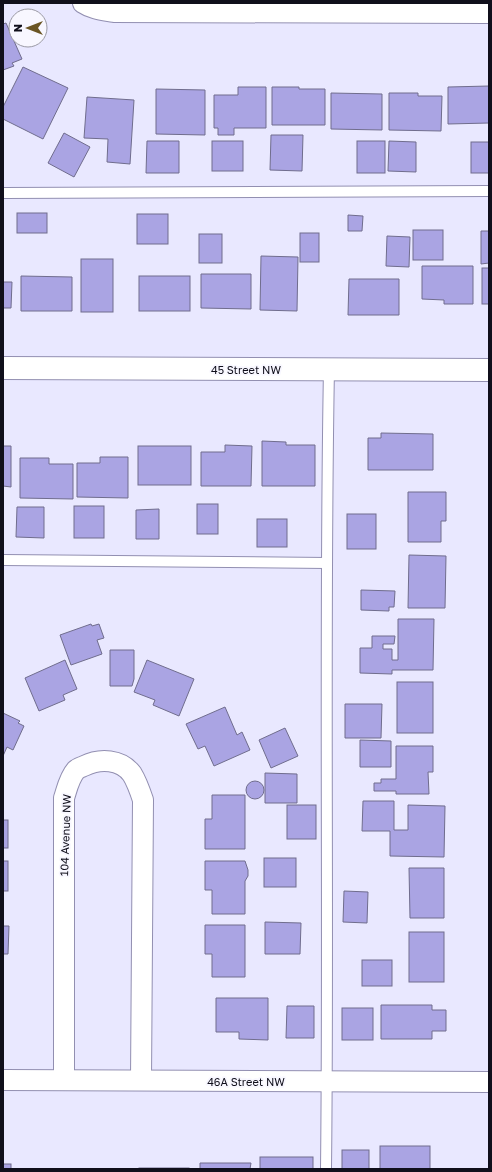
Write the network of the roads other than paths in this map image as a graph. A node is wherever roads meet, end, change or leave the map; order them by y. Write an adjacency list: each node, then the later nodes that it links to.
1 (83, 3): 2 (street)
2 (489, 13)
3 (489, 191): 4 (lane)
4 (3, 193)
5 (3, 368): 6 (street, 45 Street NW)
6 (329, 369): 7 (street, 45 Street NW); 9 (lane)
7 (489, 370)
8 (3, 560): 9 (lane)
9 (327, 562): 13 (lane)
10 (3, 1080): 11 (street, 46A Street NW)
11 (64, 1080): 12 (street, 46A Street NW); 12 (street, 104 Avenue NW)
12 (141, 1080): 13 (street, 46A Street NW)
13 (327, 1081): 14 (street, 46A Street NW); 15 (lane)
14 (489, 1082)
15 (326, 1169)

